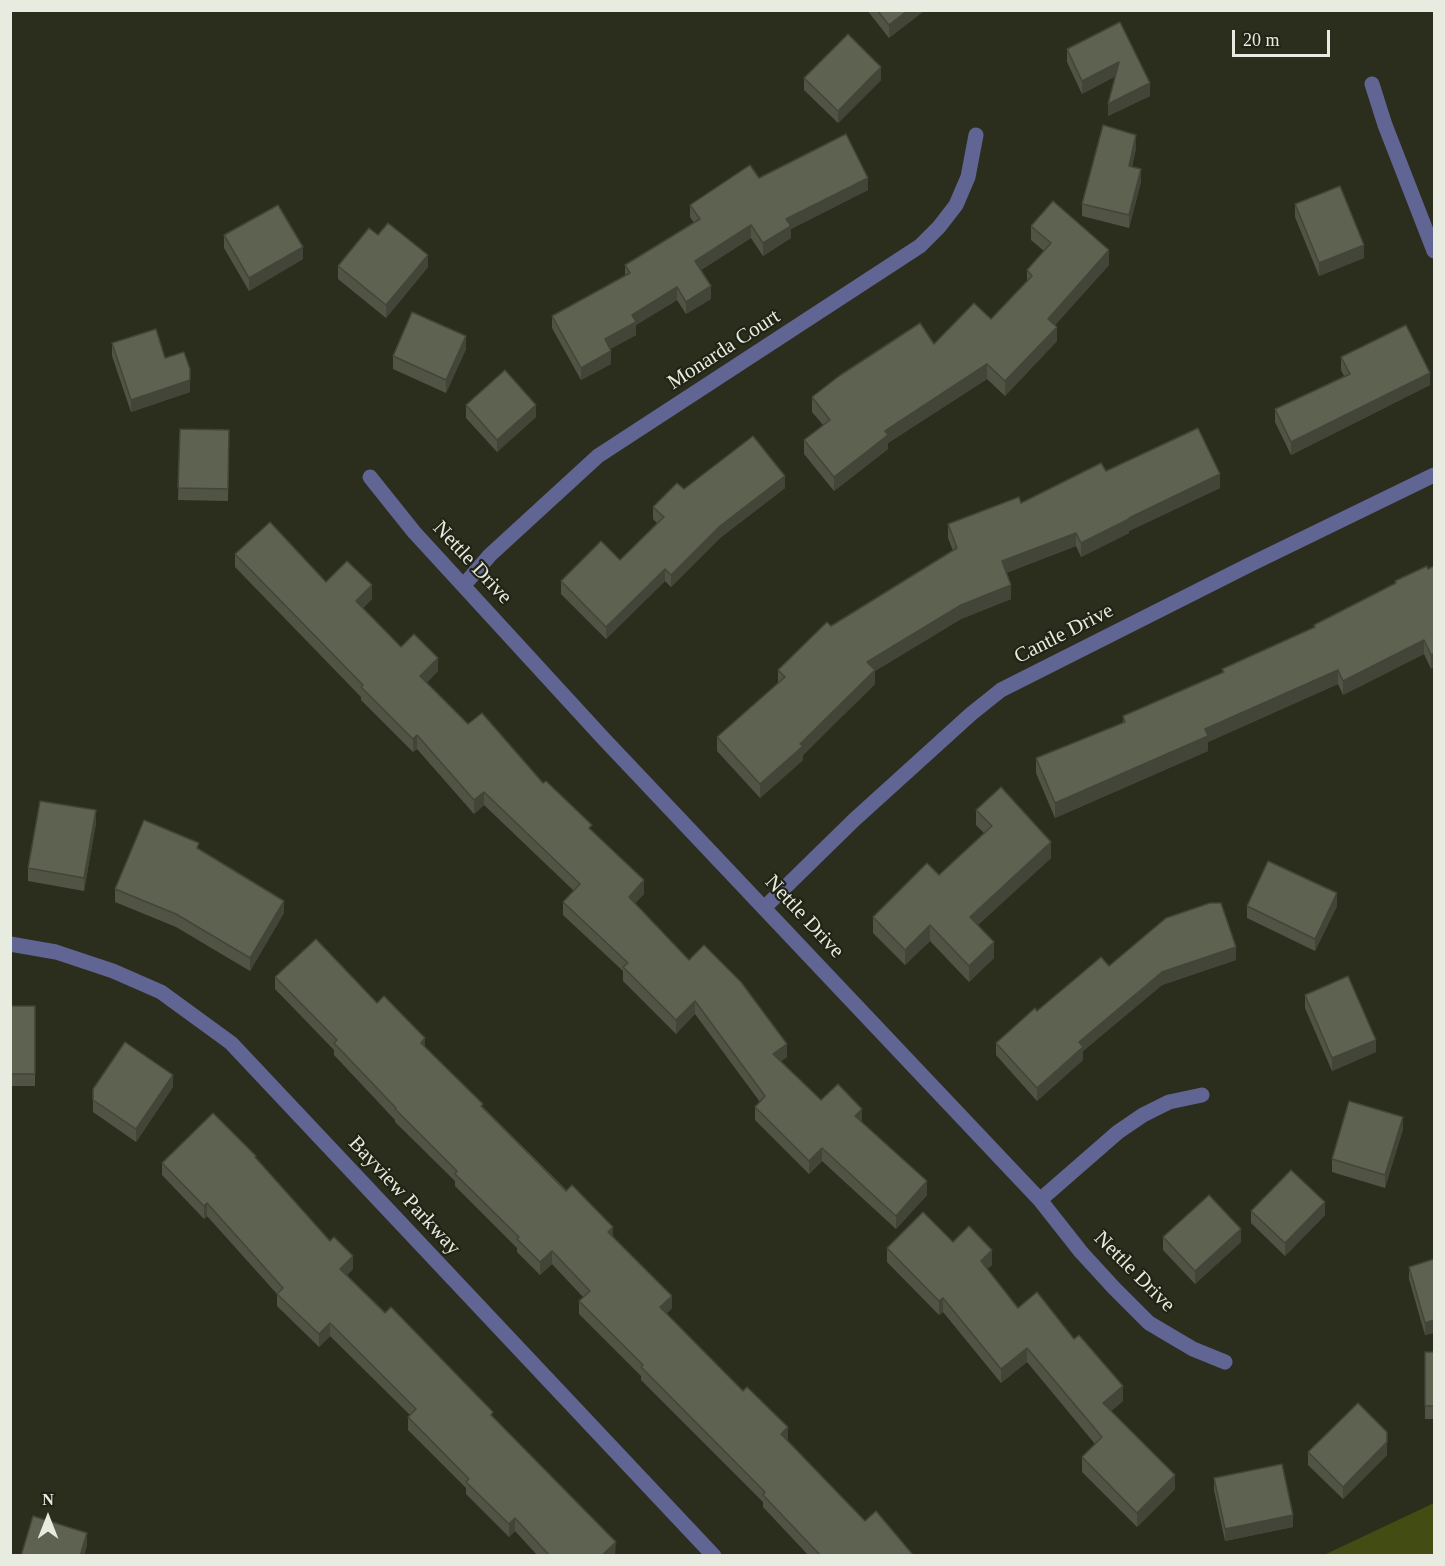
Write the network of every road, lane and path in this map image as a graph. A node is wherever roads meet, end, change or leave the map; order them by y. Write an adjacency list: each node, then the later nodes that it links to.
1 (1372, 84): 3 (street)
2 (976, 135): 6 (street, Monarda Court)
3 (1434, 251)
4 (1434, 475): 7 (street, Cantle Drive)
5 (370, 477): 6 (street, Nettle Drive)
6 (464, 585): 7 (street, Nettle Drive)
7 (765, 907): 10 (street, Nettle Drive)
8 (10, 944): 12 (street, Bayview Parkway)
9 (1202, 1095): 10 (street)
10 (1040, 1200): 11 (street, Nettle Drive)
11 (1226, 1362)
12 (714, 1556)

